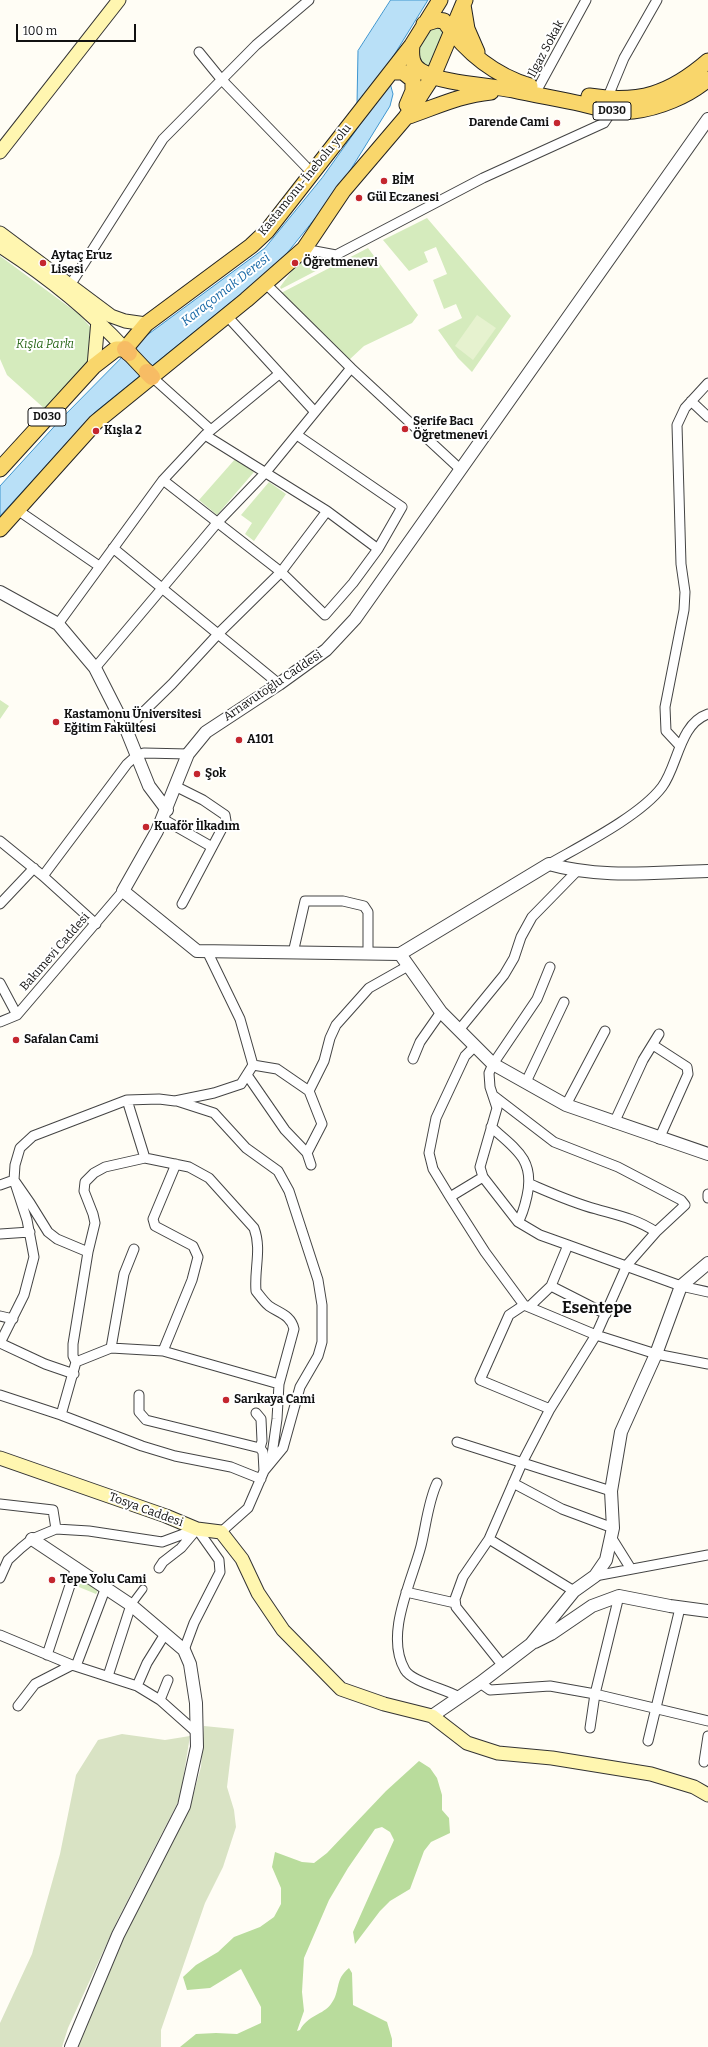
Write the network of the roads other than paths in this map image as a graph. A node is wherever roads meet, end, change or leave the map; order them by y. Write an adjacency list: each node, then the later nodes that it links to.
1 (119, 0): 23 (main road)
2 (309, 0): 15 (street)
3 (440, 0): 7 (main road, Kastamonu-İnebolu yolu)
4 (586, 0): 17 (street, Ilgaz Sokak)
5 (657, 0): 19 (street)
6 (464, 2): 8 (main road); 11 (main road)
7 (424, 24): 8 (main road); 9 (main road, Kastamonu-İnebolu yolu)
8 (452, 32): 11 (main road); 14 (main road)
9 (412, 44): 13 (main road, Kastamonu-İnebolu yolu); 14 (main road)
10 (199, 52): 15 (street)
11 (481, 60): 17 (main road)
12 (708, 60): 19 (main road)
13 (392, 72): 22 (main road); 24 (main road, Kastamonu-İnebolu yolu)
14 (433, 76): 18 (main road); 20 (main road)
15 (222, 79): 24 (street); 29 (street)
16 (708, 79): 19 (main road, D030)
17 (538, 88): 19 (main road)
18 (512, 90): 19 (main road, D030); 20 (main road)
19 (610, 105): 27 (street)
20 (406, 117): 22 (main road)
21 (708, 118): 45 (street, Arnavutoğlu Caddesi)
22 (381, 147): 27 (main road)
23 (0, 152)
24 (313, 174): 32 (main road, Kastamonu-İnebolu yolu)
25 (0, 233): 29 (main road)
26 (0, 246): 29 (main road)
27 (304, 249): 28 (main road)
28 (266, 284): 30 (main road); 35 (street)
29 (67, 288): 31 (main road); 32 (main road)
30 (227, 316): 36 (main road); 37 (street)
31 (98, 320): 33 (main road); 34 (main road)
32 (146, 324): 33 (main road, Kastamonu-İnebolu yolu)
33 (127, 351): 34 (main road, D030); 36 (main road)
34 (94, 366): 44 (main road, D030)
35 (351, 368): 40 (street); 45 (street)
36 (150, 374): 42 (street); 48 (main road)
37 (279, 374): 40 (street); 42 (street)
38 (708, 383): 39 (street)
39 (692, 400): 41 (street); 64 (street)
40 (315, 412): 43 (street)
41 (708, 417)
42 (208, 433): 46 (street); 47 (street)
43 (297, 435): 46 (street); 53 (street)
44 (0, 469)
45 (460, 469): 61 (street, Arnavutoğlu Caddesi)
46 (266, 472): 49 (street); 50 (street)
47 (163, 480): 50 (street); 52 (street)
48 (16, 509): 51 (main road); 54 (street)
49 (327, 511): 53 (street); 55 (street)
50 (217, 523): 55 (street); 56 (street)
51 (0, 528)
52 (113, 548): 54 (street); 56 (street)
53 (378, 549): 55 (street)
54 (99, 566): 58 (street)
55 (281, 572): 59 (street)
56 (163, 588): 59 (street); 60 (street)
57 (0, 592): 58 (street)
58 (58, 624): 60 (street)
59 (219, 633): 61 (street); 63 (street)
60 (95, 668): 63 (street)
61 (280, 684): 65 (street, Arnavutoğlu Caddesi)
62 (708, 714): 64 (street)
63 (126, 729): 66 (street)
64 (680, 746): 71 (street)
65 (188, 754): 66 (street); 67 (street, Arnavutoğlu Caddesi)
66 (136, 756): 68 (street); 75 (street)
67 (175, 786): 68 (street, Arnavutoğlu Caddesi); 70 (street)
68 (165, 814): 70 (street); 76 (street, Arnavutoğlu Caddesi)
69 (0, 841): 72 (street)
70 (212, 847): 78 (street)
71 (549, 864): 73 (street); 83 (street)
72 (34, 868): 75 (street); 77 (street)
73 (577, 871): 74 (street); 91 (street)
74 (708, 871)
75 (43, 876): 79 (street)
76 (123, 891): 79 (street, Bakımevi Caddesi); 80 (street)
77 (0, 904)
78 (182, 904)
79 (96, 924): 89 (street, Bakımevi Caddesi)
80 (207, 951): 81 (street); 98 (street)
81 (293, 952): 82 (street); 82 (street)
82 (368, 954): 83 (street)
83 (400, 954): 84 (street)
84 (408, 966): 88 (street); 101 (street)
85 (550, 967): 97 (street)
86 (1, 988): 89 (street)
87 (564, 1002): 100 (street)
88 (440, 1012): 91 (street); 96 (street)
89 (17, 1015): 90 (street, Bakımevi Caddesi)
90 (0, 1022)
91 (459, 1030): 94 (street)
92 (605, 1031): 105 (street)
93 (659, 1034): 95 (street)
94 (475, 1046): 97 (street); 119 (street)
95 (653, 1046): 106 (street); 108 (street)
96 (413, 1059)
97 (493, 1064): 100 (street); 102 (street)
98 (254, 1065): 99 (street); 101 (street)
99 (247, 1075): 104 (street); 109 (street)
100 (526, 1082): 105 (street)
101 (309, 1091): 109 (street)
102 (494, 1096): 107 (street); 123 (street)
103 (127, 1100): 104 (street); 111 (street); 115 (street)
104 (175, 1100): 154 (street)
105 (566, 1105): 106 (street)
106 (614, 1123): 108 (street)
107 (492, 1127): 114 (street); 116 (street)
108 (659, 1139): 110 (street)
109 (307, 1153): 113 (street)
110 (708, 1154)
111 (145, 1158): 112 (street); 127 (street)
112 (176, 1164): 140 (street); 145 (street)
113 (311, 1165)
114 (483, 1177): 119 (street); 121 (street)
115 (14, 1180): 117 (street); 122 (street); 127 (street)
116 (530, 1184): 121 (street); 123 (street)
117 (0, 1185)
118 (708, 1194): 120 (street)
119 (450, 1197): 133 (street)
120 (708, 1198)
121 (518, 1222): 125 (street)
122 (30, 1232): 124 (street); 136 (street)
123 (656, 1232): 129 (street)
124 (0, 1234)
125 (568, 1246): 129 (street); 130 (street)
126 (134, 1249): 139 (street)
127 (88, 1252): 142 (street)
128 (708, 1263): 131 (street)
129 (627, 1265): 131 (street); 134 (street)
130 (551, 1286): 133 (street); 134 (street)
131 (681, 1286): 132 (street); 141 (street)
132 (708, 1292)
133 (526, 1306): 137 (street); 148 (street)
134 (606, 1314): 137 (street)
135 (0, 1316): 136 (street)
136 (13, 1319): 138 (street)
137 (596, 1335): 141 (street); 148 (street)
138 (0, 1343): 144 (street)
139 (111, 1348): 140 (street); 142 (street)
140 (163, 1351): 145 (street)
141 (656, 1354): 143 (street); 159 (street)
142 (76, 1362): 144 (street)
143 (708, 1364)
144 (74, 1374): 150 (street)
145 (279, 1384): 154 (street)
146 (0, 1395): 150 (street)
147 (139, 1395): 152 (street)
148 (550, 1409): 155 (street)
149 (256, 1413): 152 (street)
150 (61, 1415): 156 (street)
151 (457, 1442): 155 (street)
152 (260, 1448): 156 (street)
153 (0, 1458): 162 (main road, Tosya Caddesi)
154 (271, 1462): 156 (street)
155 (522, 1463): 157 (street); 159 (street)
156 (263, 1475): 163 (street)
157 (513, 1483): 164 (street); 166 (street)
158 (437, 1484): 177 (street)
159 (610, 1491): 164 (street)
160 (0, 1504): 161 (street)
161 (56, 1529): 162 (street); 165 (street)
162 (197, 1529): 163 (main road, Tosya Caddesi); 170 (street); 186 (street)
163 (221, 1532): 199 (main road)
164 (612, 1533): 171 (street); 172 (street)
165 (32, 1539): 168 (street); 169 (street)
166 (489, 1539): 176 (street); 179 (street)
167 (708, 1555): 171 (street)
168 (4, 1561): 173 (street)
169 (76, 1567): 174 (street); 187 (street)
170 (159, 1568)
171 (631, 1569): 172 (street)
172 (595, 1576): 176 (street)
173 (0, 1578)
174 (106, 1587): 180 (street); 188 (street)
175 (143, 1589): 180 (street)
176 (574, 1591): 185 (street)
177 (406, 1592): 179 (street); 195 (street)
178 (619, 1596): 181 (street); 185 (street); 194 (street)
179 (455, 1603): 189 (street)
180 (131, 1605): 183 (street); 190 (street)
181 (680, 1608): 182 (street); 198 (street)
182 (708, 1612)
183 (165, 1634): 186 (street); 193 (street)
184 (0, 1635): 187 (street)
185 (531, 1644): 189 (street)
186 (184, 1650): 202 (street)
187 (47, 1655): 188 (street)
188 (74, 1666): 190 (street); 197 (street)
189 (503, 1666): 192 (street)
190 (108, 1676): 193 (street)
191 (168, 1680): 196 (street)
192 (480, 1684): 194 (street); 195 (street)
193 (137, 1686): 196 (street)
194 (595, 1694): 198 (street); 201 (street)
195 (459, 1697): 199 (street)
196 (160, 1700): 202 (street)
197 (18, 1706)
198 (655, 1708): 200 (street); 204 (street)
199 (432, 1716): 206 (main road)
200 (708, 1721)
201 (590, 1728)
202 (196, 1732): 207 (street)
203 (708, 1736): 205 (street)
204 (648, 1741)
205 (704, 1762)
206 (708, 1795)
207 (71, 2047)

